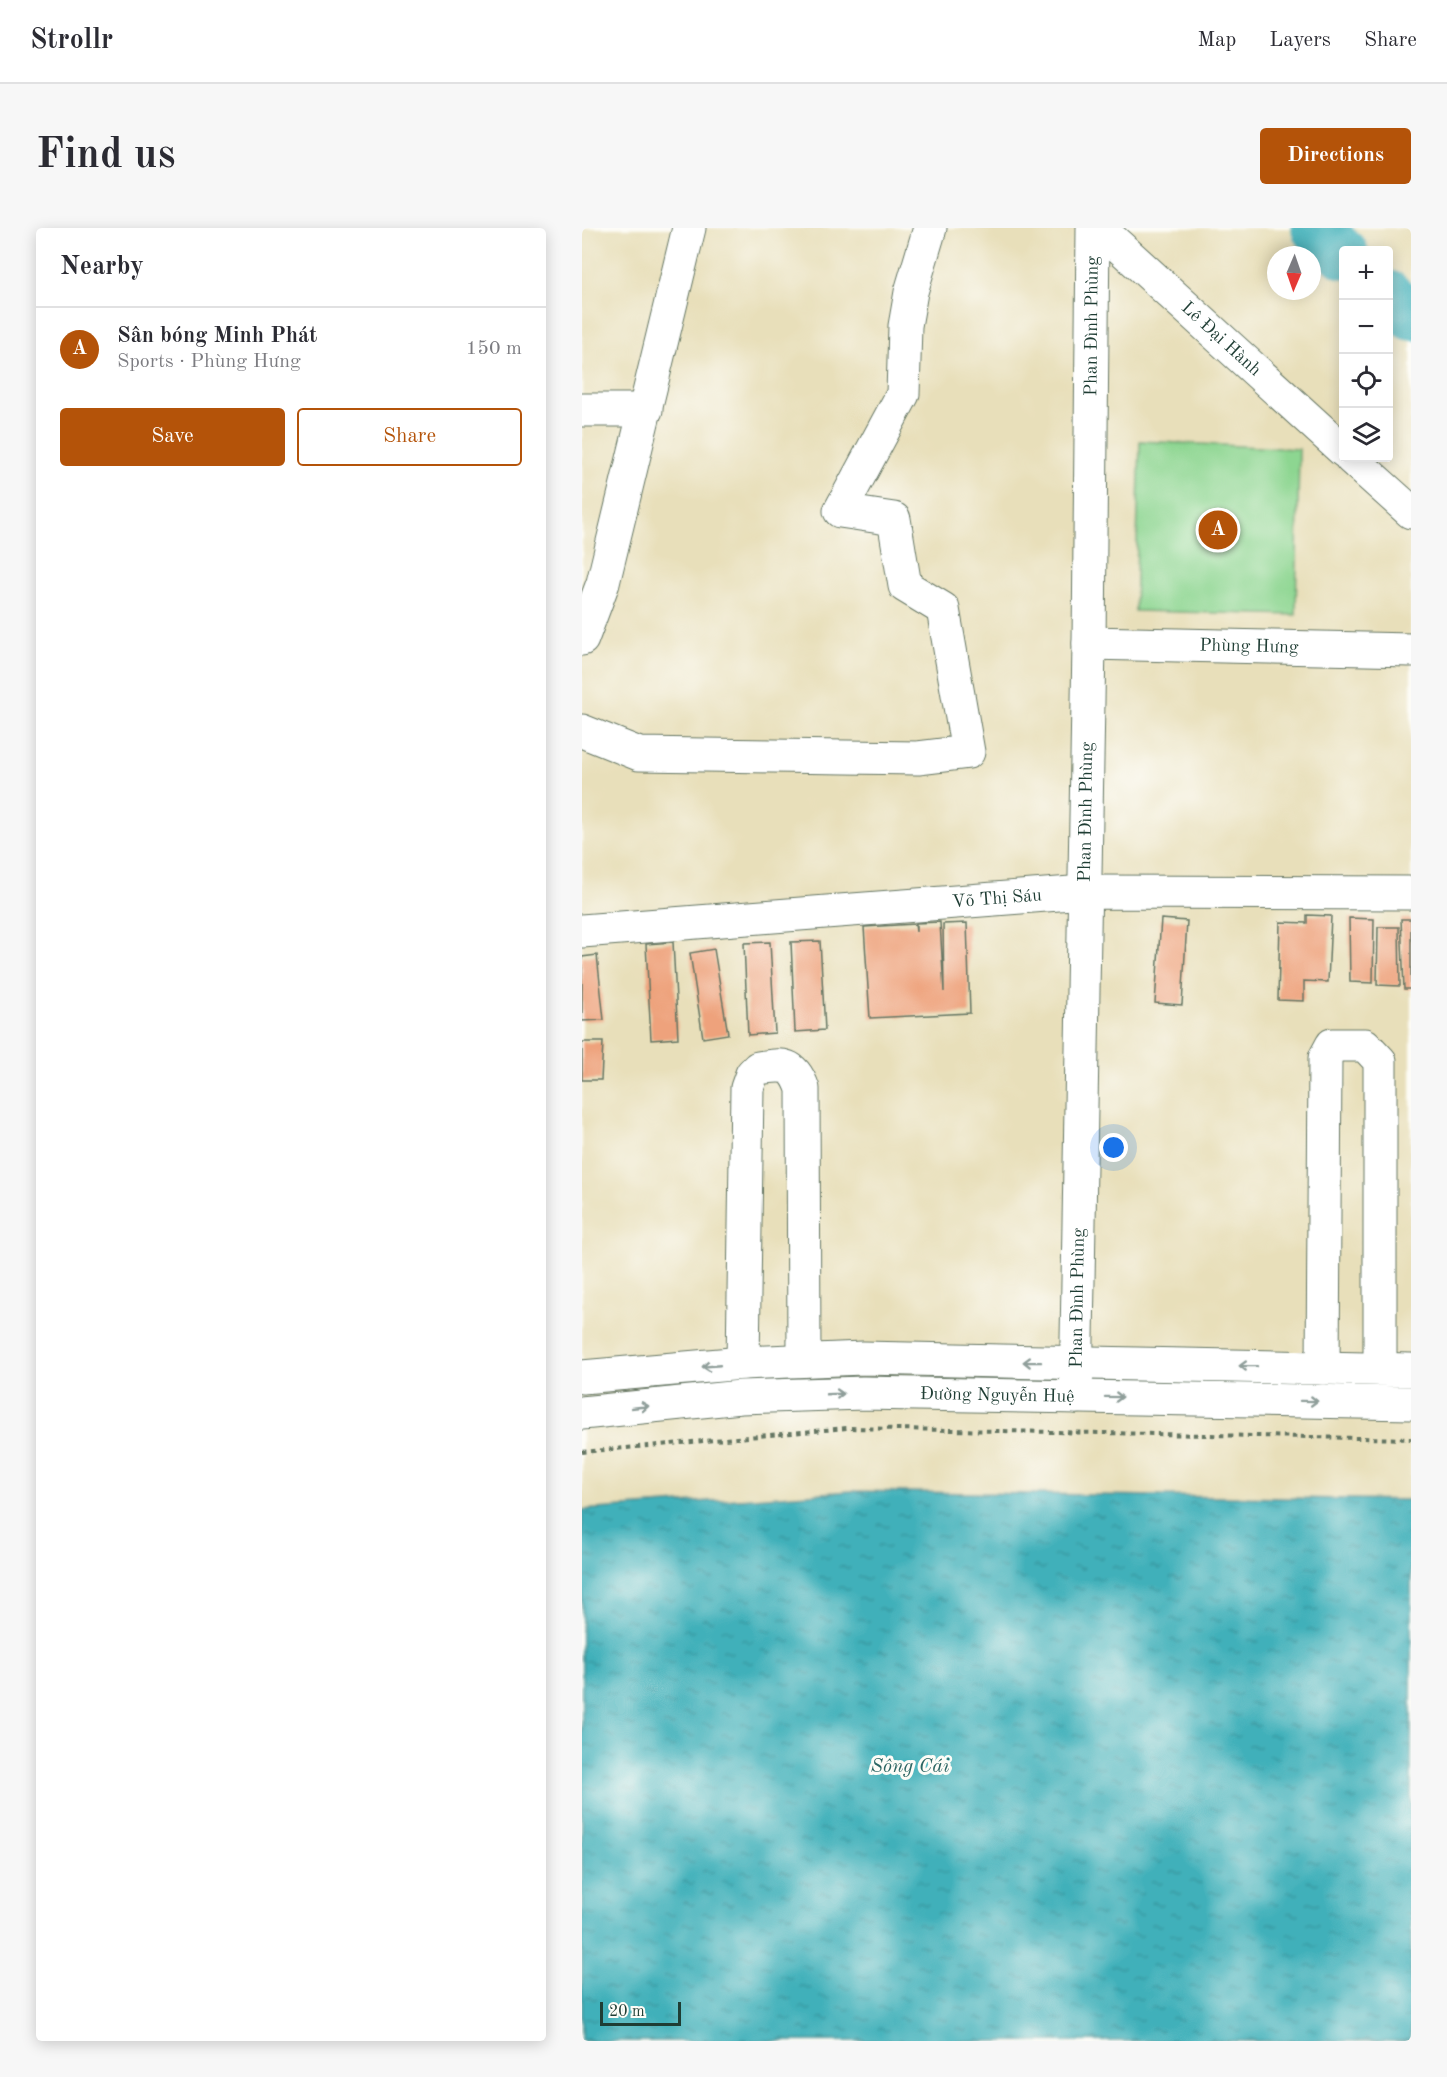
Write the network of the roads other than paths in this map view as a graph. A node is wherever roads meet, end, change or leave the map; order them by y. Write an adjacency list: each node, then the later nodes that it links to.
1 (688, 228): 6 (street)
2 (930, 228): 13 (street)
3 (1093, 228): 11 (street, Phan Đình Phùng)
4 (1099, 228): 7 (street, Lê Đại Hành)
5 (582, 410): 6 (street)
6 (646, 410): 10 (street)
7 (1339, 445)
8 (1355, 462): 9 (street)
9 (1411, 512)
10 (582, 639)
11 (1089, 643): 12 (street, Phùng Hưng); 14 (street, Phan Đình Phùng)
12 (1411, 650)
13 (582, 731)
14 (1084, 892): 15 (street, Võ Thị Sáu); 16 (street, Võ Thị Sáu); 19 (street, Phan Đình Phùng)
15 (1411, 893)
16 (582, 931)
17 (804, 1360): 18 (street, Đường Nguyễn Huệ); 18 (street); 19 (street, Đường Nguyễn Huệ, one-way to 17)
18 (743, 1363): 22 (street, Đường Nguyễn Huệ, one-way to 22)
19 (1077, 1363): 20 (street, Đường Nguyễn Huệ, one-way to 19); 23 (street, Phan Đình Phùng)
20 (1323, 1368): 21 (street, Đường Nguyễn Huệ); 21 (street)
21 (1395, 1369)
22 (582, 1377)
23 (1077, 1397): 24 (street, Đường Nguyễn Huệ, one-way to 24); 25 (street, Đường Nguyễn Huệ, one-way to 23)
24 (1411, 1403)
25 (582, 1413)

